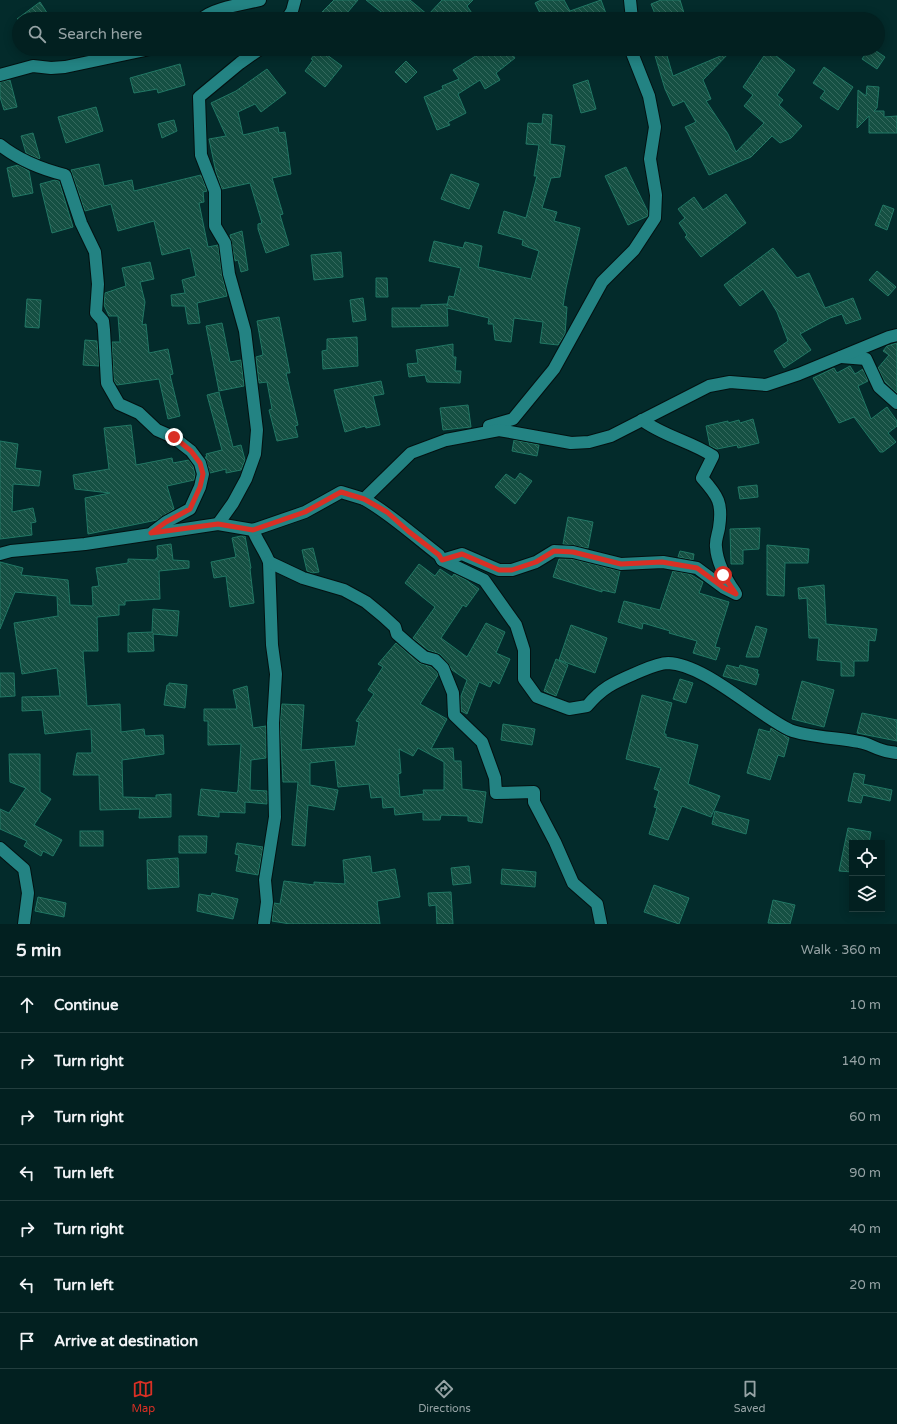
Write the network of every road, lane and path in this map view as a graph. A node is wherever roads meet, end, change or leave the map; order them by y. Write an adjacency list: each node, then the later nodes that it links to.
1 (260, 0): 4 (street)
2 (295, 0): 5 (street)
3 (630, 0): 6 (street)
4 (213, 12)
5 (291, 12)
6 (631, 12)
7 (117, 56): 10 (street)
8 (250, 56): 18 (street)
9 (633, 56): 16 (street)
10 (0, 75)
11 (0, 145): 20 (street)
12 (897, 336): 13 (street)
13 (838, 356): 14 (street); 15 (street)
14 (897, 403)
15 (642, 420): 16 (street); 22 (street)
16 (446, 440): 17 (street)
17 (364, 499): 19 (street); 22 (street)
18 (218, 524): 19 (street); 20 (street)
19 (253, 530): 23 (street)
20 (151, 533): 21 (street)
21 (0, 554)
22 (442, 560): 24 (street)
23 (269, 562): 27 (street); 28 (street)
24 (897, 753)
25 (0, 848): 26 (street)
26 (24, 924)
27 (264, 924)
28 (601, 924)

